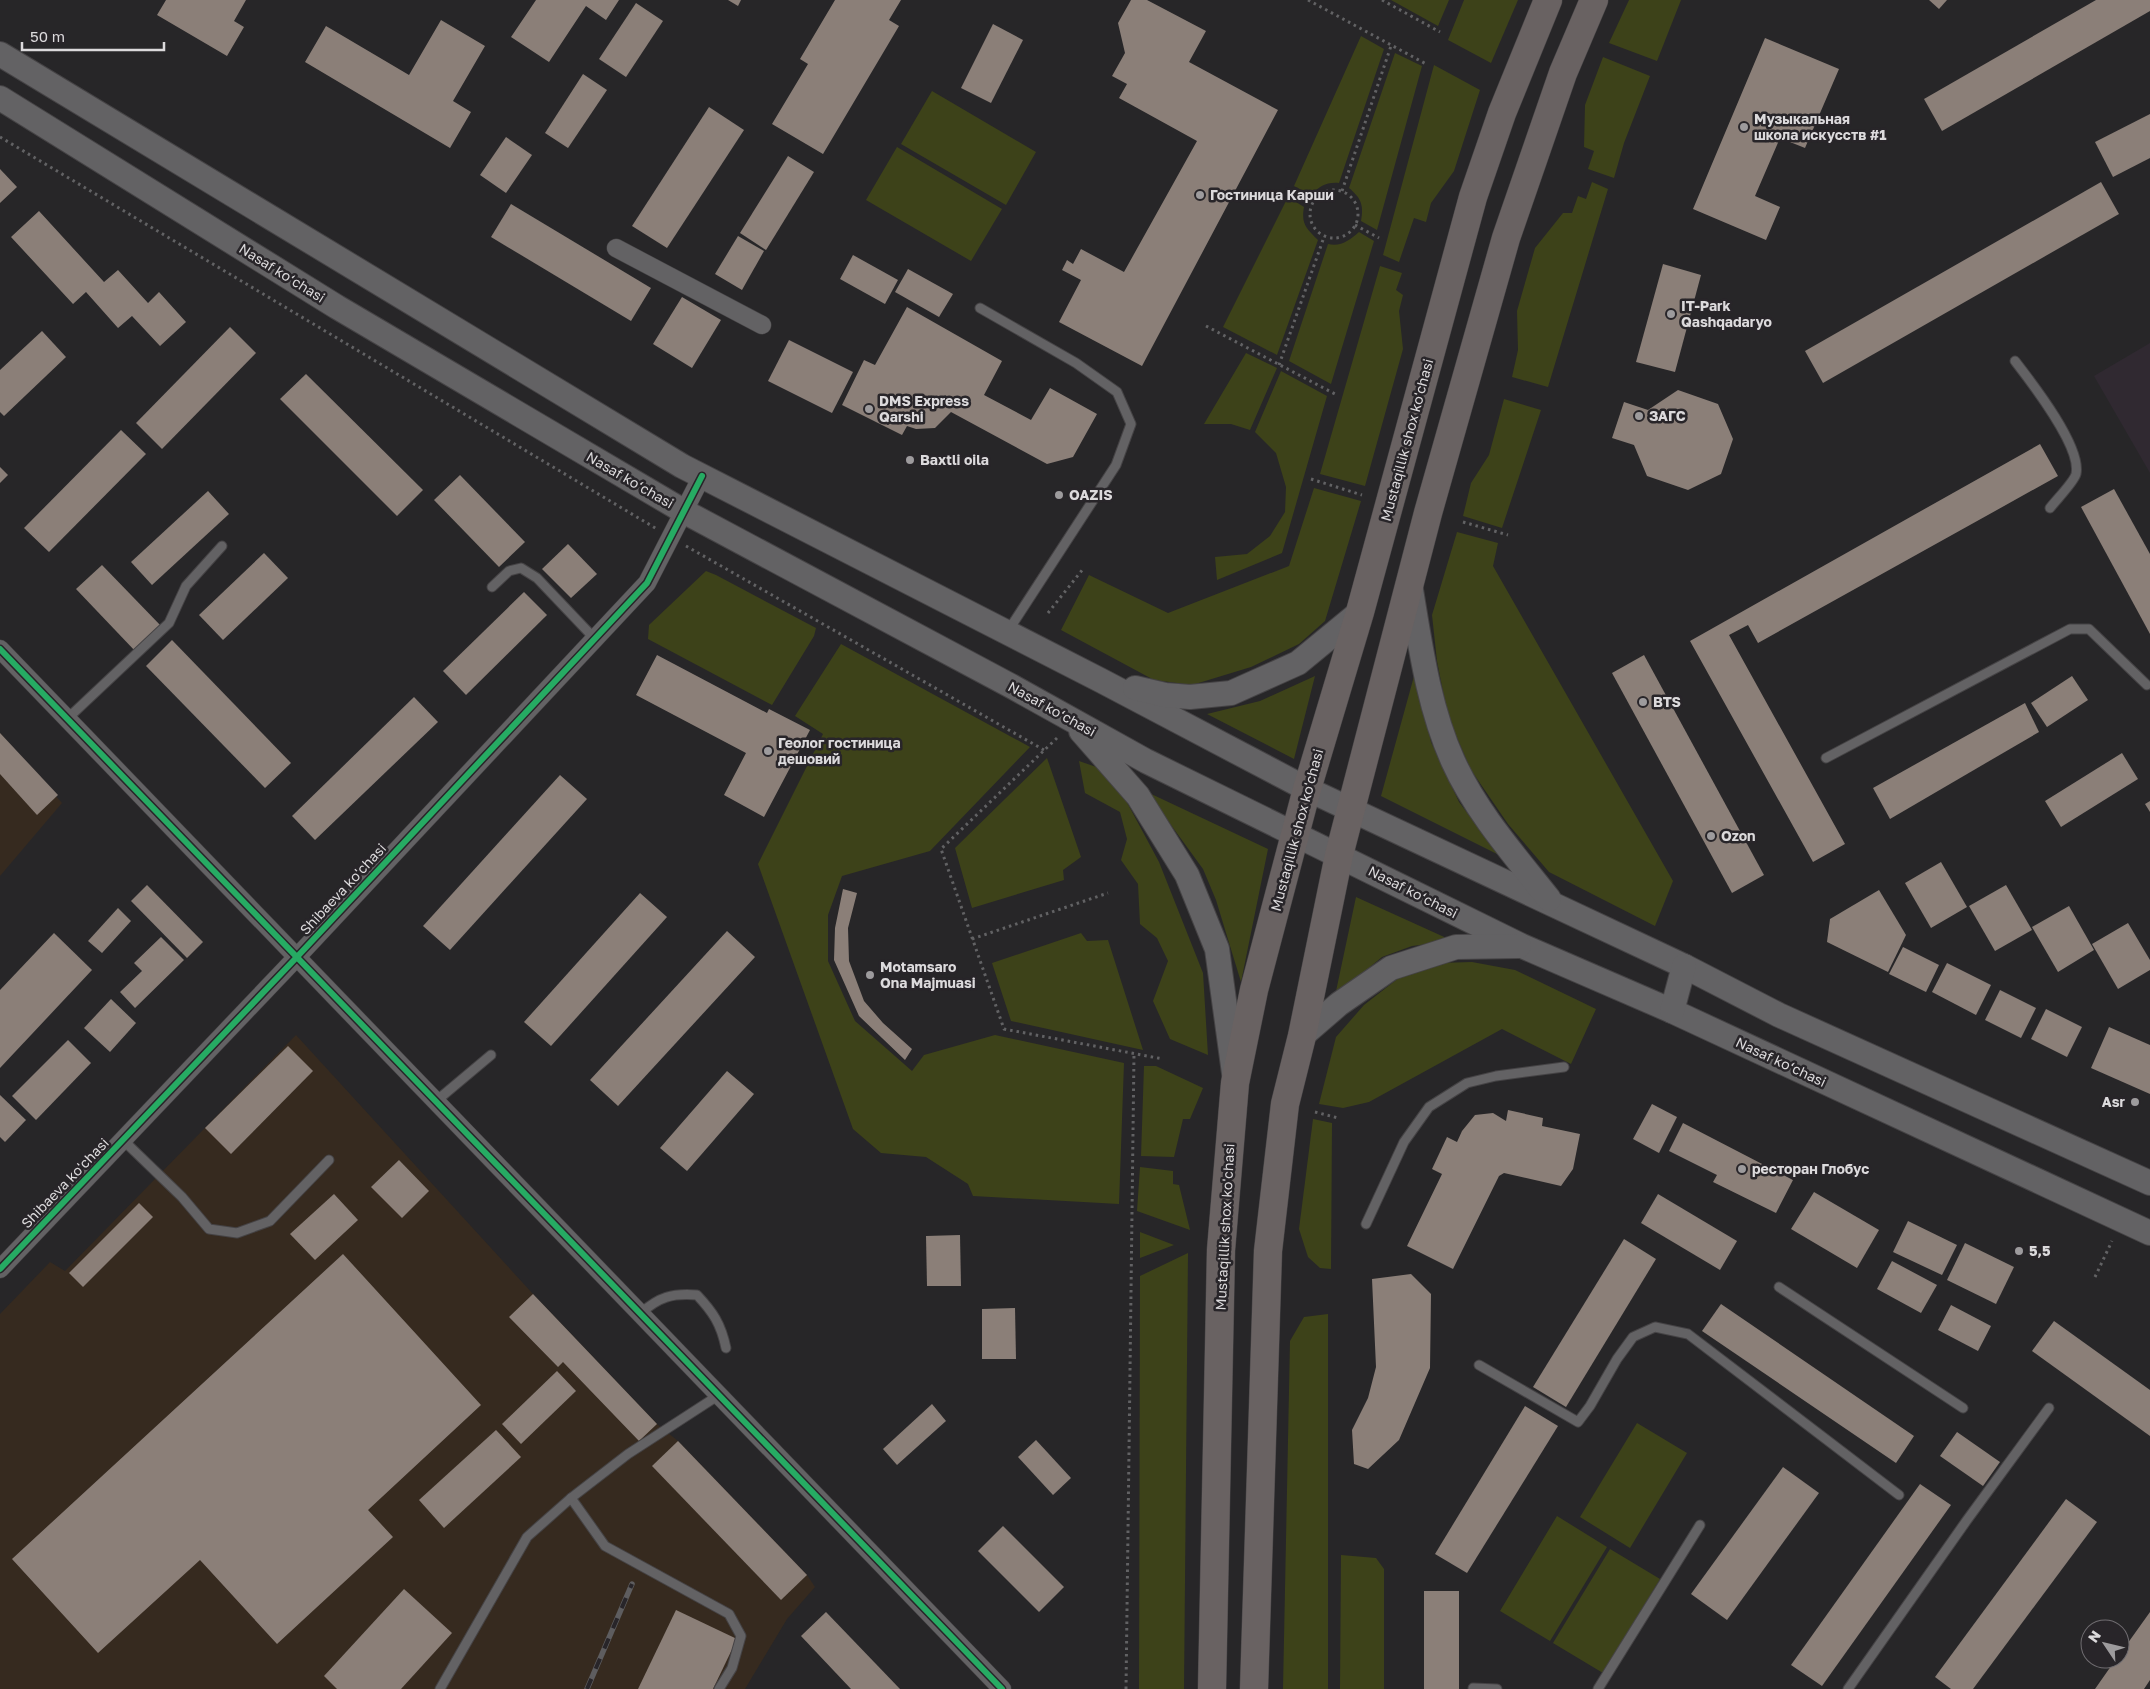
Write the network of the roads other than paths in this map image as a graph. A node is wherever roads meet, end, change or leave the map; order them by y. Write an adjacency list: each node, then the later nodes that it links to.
1 (1548, 0): 15 (main road, Mustaqillik shox ko'chasi)
2 (1594, 0): 13 (main road)
3 (0, 54): 9 (main road)
4 (0, 98): 11 (main road, Nasaf ko‘chasi)
5 (616, 248): 7 (street)
6 (980, 308): 16 (lane)
7 (762, 325)
8 (2016, 361): 10 (lane)
9 (702, 476): 11 (street, Shibaeva ko'chasi); 16 (main road)
10 (2050, 508)
11 (685, 512): 17 (street, Shibaeva ko'chasi); 22 (main road, Nasaf ko‘chasi)
12 (222, 546): 21 (lane)
13 (1410, 583): 25 (main road); 28 (main road)
14 (492, 587): 17 (lane)
15 (1360, 612): 19 (main road); 24 (main road, Mustaqillik shox ko'chasi)
16 (1007, 632): 19 (main road)
17 (595, 639): 30 (street, Shibaeva ko'chasi)
18 (0, 649): 21 (street)
19 (1102, 681): 24 (main road)
20 (2147, 685): 23 (lane)
21 (67, 719): 30 (street)
22 (1070, 719): 26 (main road, Nasaf ko‘chasi); 36 (main road)
23 (1826, 758)
24 (1307, 789): 25 (main road); 26 (main road, Mustaqillik shox ko'chasi)
25 (1352, 809): 27 (main road); 28 (main road)
26 (1296, 835): 27 (main road, Nasaf ko‘chasi); 36 (main road, Mustaqillik shox ko'chasi)
27 (1339, 855): 29 (main road, Nasaf ko‘chasi); 33 (main road)
28 (1551, 903): 31 (main road)
29 (1522, 946): 32 (main road, Nasaf ko‘chasi); 33 (main road)
30 (296, 958): 37 (street); 38 (street, Shibaeva ko'chasi)
31 (1684, 966): 32 (main road); 40 (main road)
32 (1672, 1011): 42 (main road, Nasaf ko‘chasi)
33 (1302, 1036): 59 (main road)
34 (491, 1055): 37 (lane)
35 (1564, 1067): 41 (lane)
36 (1235, 1084): 58 (main road, Mustaqillik shox ko'chasi)
37 (435, 1102): 45 (street)
38 (123, 1140): 39 (lane); 43 (street, Shibaeva ko'chasi)
39 (329, 1160)
40 (2150, 1183)
41 (1366, 1224)
42 (2150, 1233)
43 (0, 1269)
44 (1779, 1287): 49 (lane)
45 (641, 1313): 46 (lane); 48 (street)
46 (726, 1348)
47 (1479, 1365): 51 (lane)
48 (719, 1395): 52 (lane); 57 (street)
49 (1963, 1408)
50 (2049, 1408): 62 (lane)
51 (1899, 1495)
52 (571, 1498): 55 (lane); 56 (lane)
53 (1700, 1525): 61 (lane)
54 (1473, 1688): 60 (lane)
55 (440, 1689)
56 (719, 1689)
57 (1002, 1689)
58 (1212, 1689)
59 (1254, 1689)
60 (1497, 1689)
61 (1598, 1689)
62 (1848, 1689)

